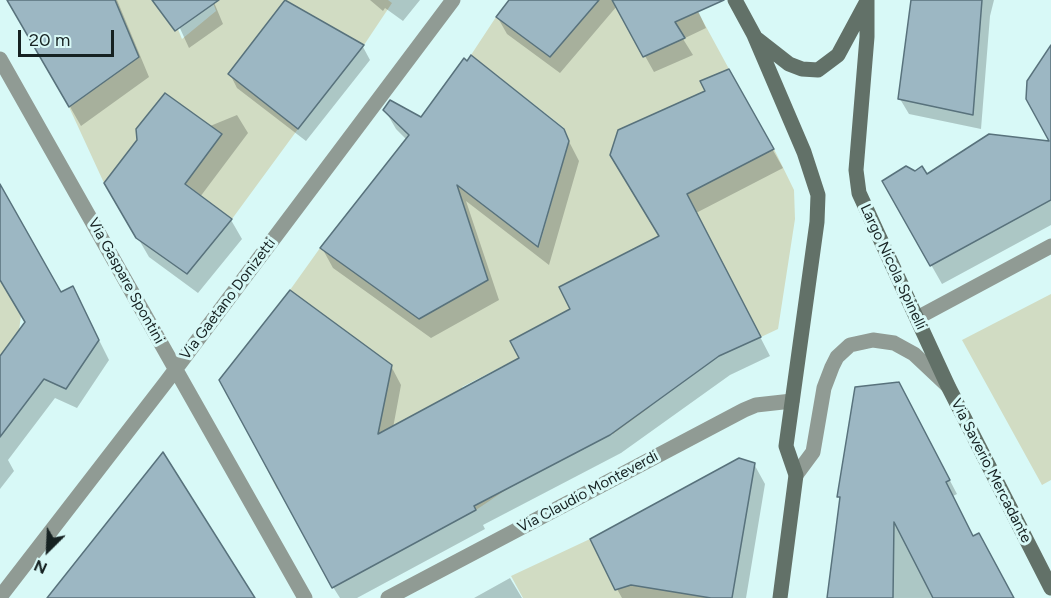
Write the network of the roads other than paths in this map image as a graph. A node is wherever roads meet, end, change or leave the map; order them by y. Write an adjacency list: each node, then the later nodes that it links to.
1 (453, 0): 8 (street, Via Gaetano Donizetti)
2 (735, 0): 4 (street)
3 (867, 0): 4 (street); 7 (street, Largo Nicola Spinelli)
4 (754, 35): 10 (street)
5 (0, 59): 8 (street, Via Gaspare Spontini)
6 (1051, 246): 7 (street)
7 (916, 318): 9 (street, Largo Nicola Spinelli)
8 (174, 371): 13 (street, Via Gaetano Donizetti); 14 (street, Via Gaspare Spontini)
9 (948, 386): 11 (street); 12 (street, Via Saverio Mercadante)
10 (792, 401): 11 (street); 15 (street, Via Claudio Monteverdi)
11 (796, 475): 16 (street)
12 (1051, 588)
13 (0, 597)
14 (305, 598)
15 (388, 598)
16 (780, 598)

